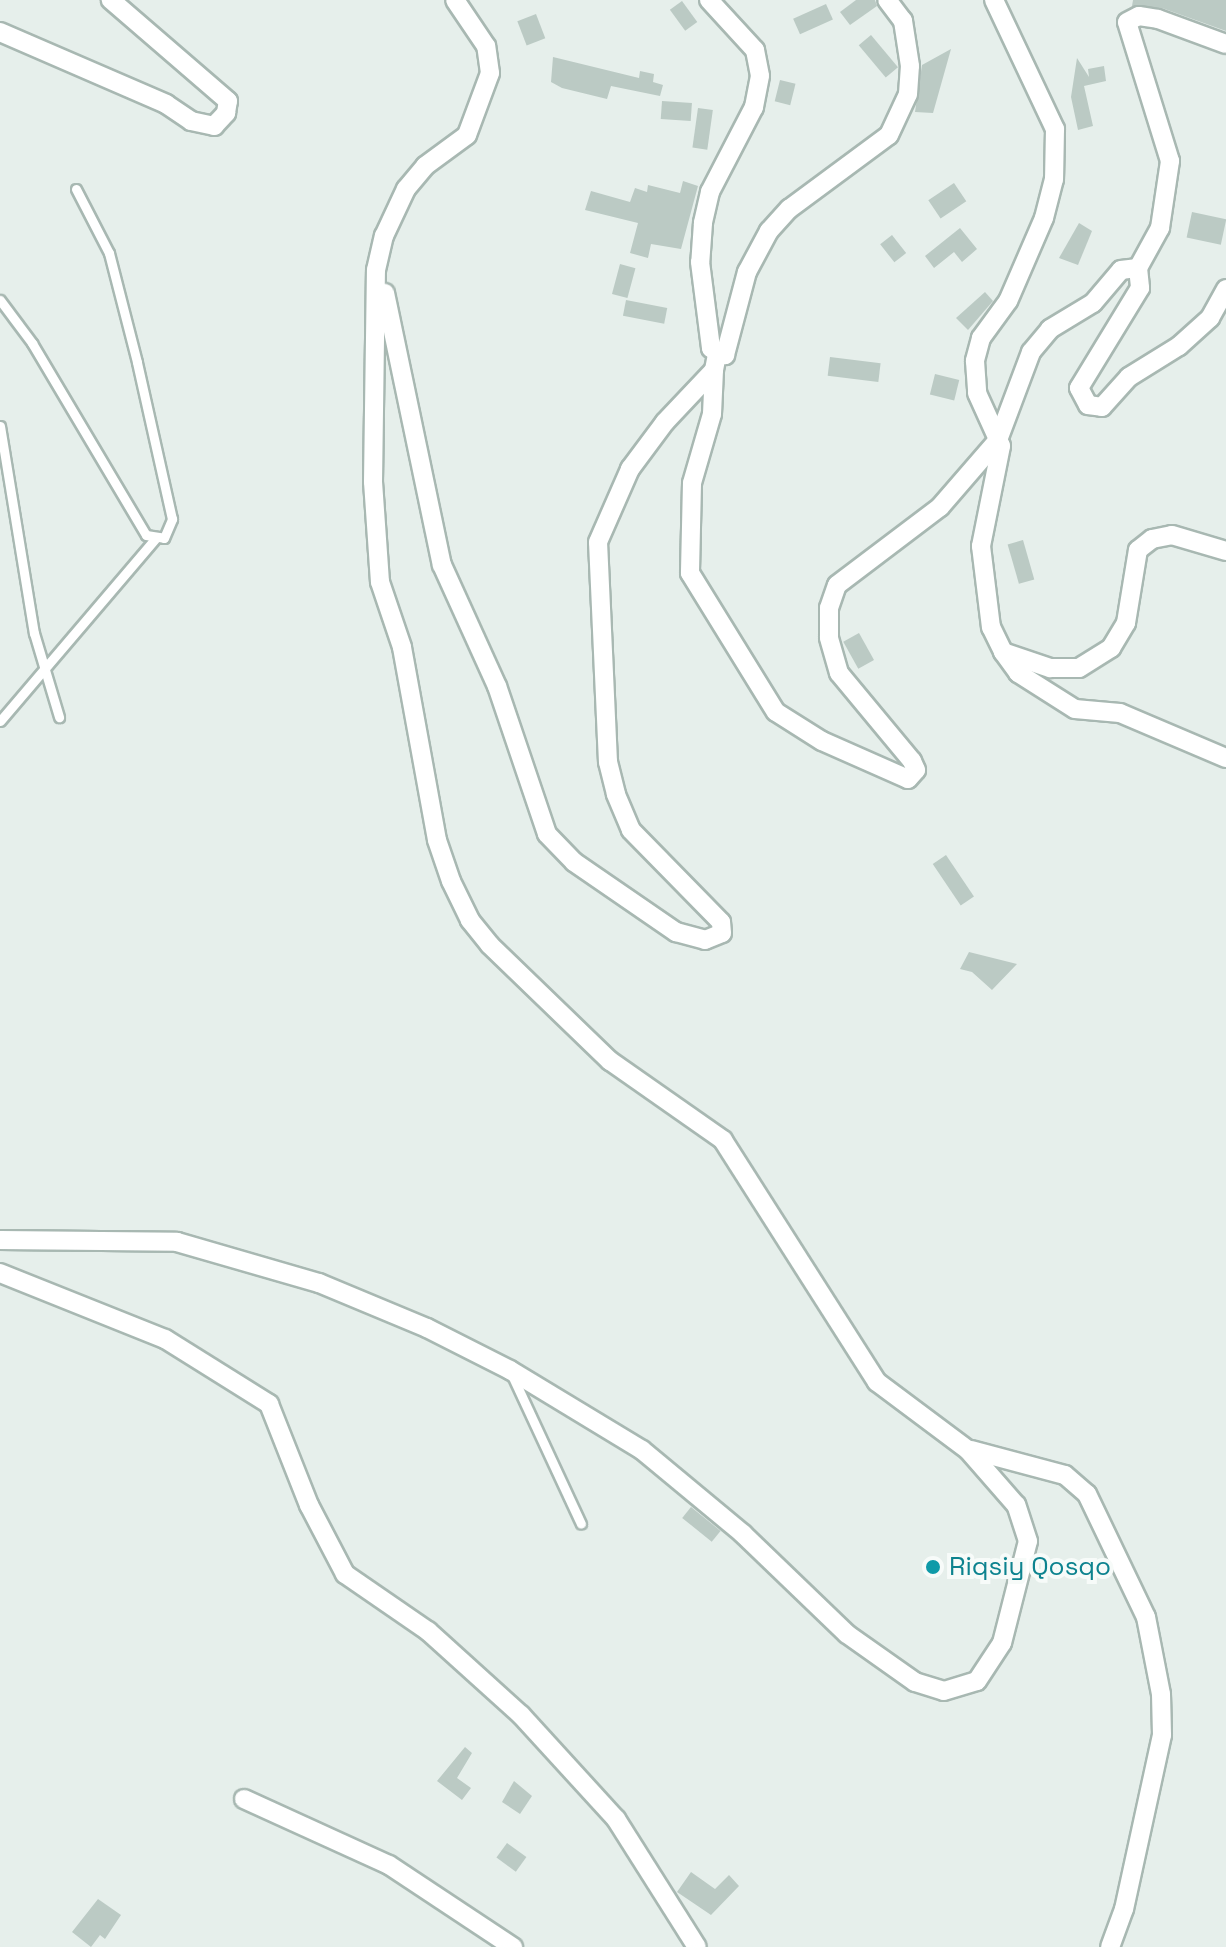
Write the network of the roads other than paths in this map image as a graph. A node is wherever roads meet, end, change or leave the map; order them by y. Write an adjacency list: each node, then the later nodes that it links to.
1 (111, 0): 6 (street)
2 (455, 0): 9 (street)
3 (709, 0): 13 (street)
4 (887, 0): 13 (street)
5 (994, 0): 15 (street)
6 (0, 32)
7 (1226, 44): 10 (street)
8 (76, 189): 16 (lane)
9 (379, 256): 13 (street); 26 (street)
10 (1138, 268): 11 (street); 15 (street)
11 (1226, 289)
12 (0, 300): 16 (lane)
13 (716, 362): 15 (street)
14 (0, 426): 19 (lane)
15 (998, 440): 18 (street)
16 (155, 539): 19 (lane)
17 (1226, 551): 18 (street)
18 (1003, 652): 22 (street)
19 (44, 667): 20 (lane); 21 (lane)
20 (59, 717)
21 (0, 721)
22 (1226, 758)
23 (0, 1240): 25 (street)
24 (0, 1273): 30 (street)
25 (510, 1370): 26 (street); 27 (lane)
26 (968, 1450): 31 (street)
27 (581, 1524)
28 (244, 1799): 29 (street)
29 (513, 1947)
30 (697, 1947)
31 (1110, 1947)

